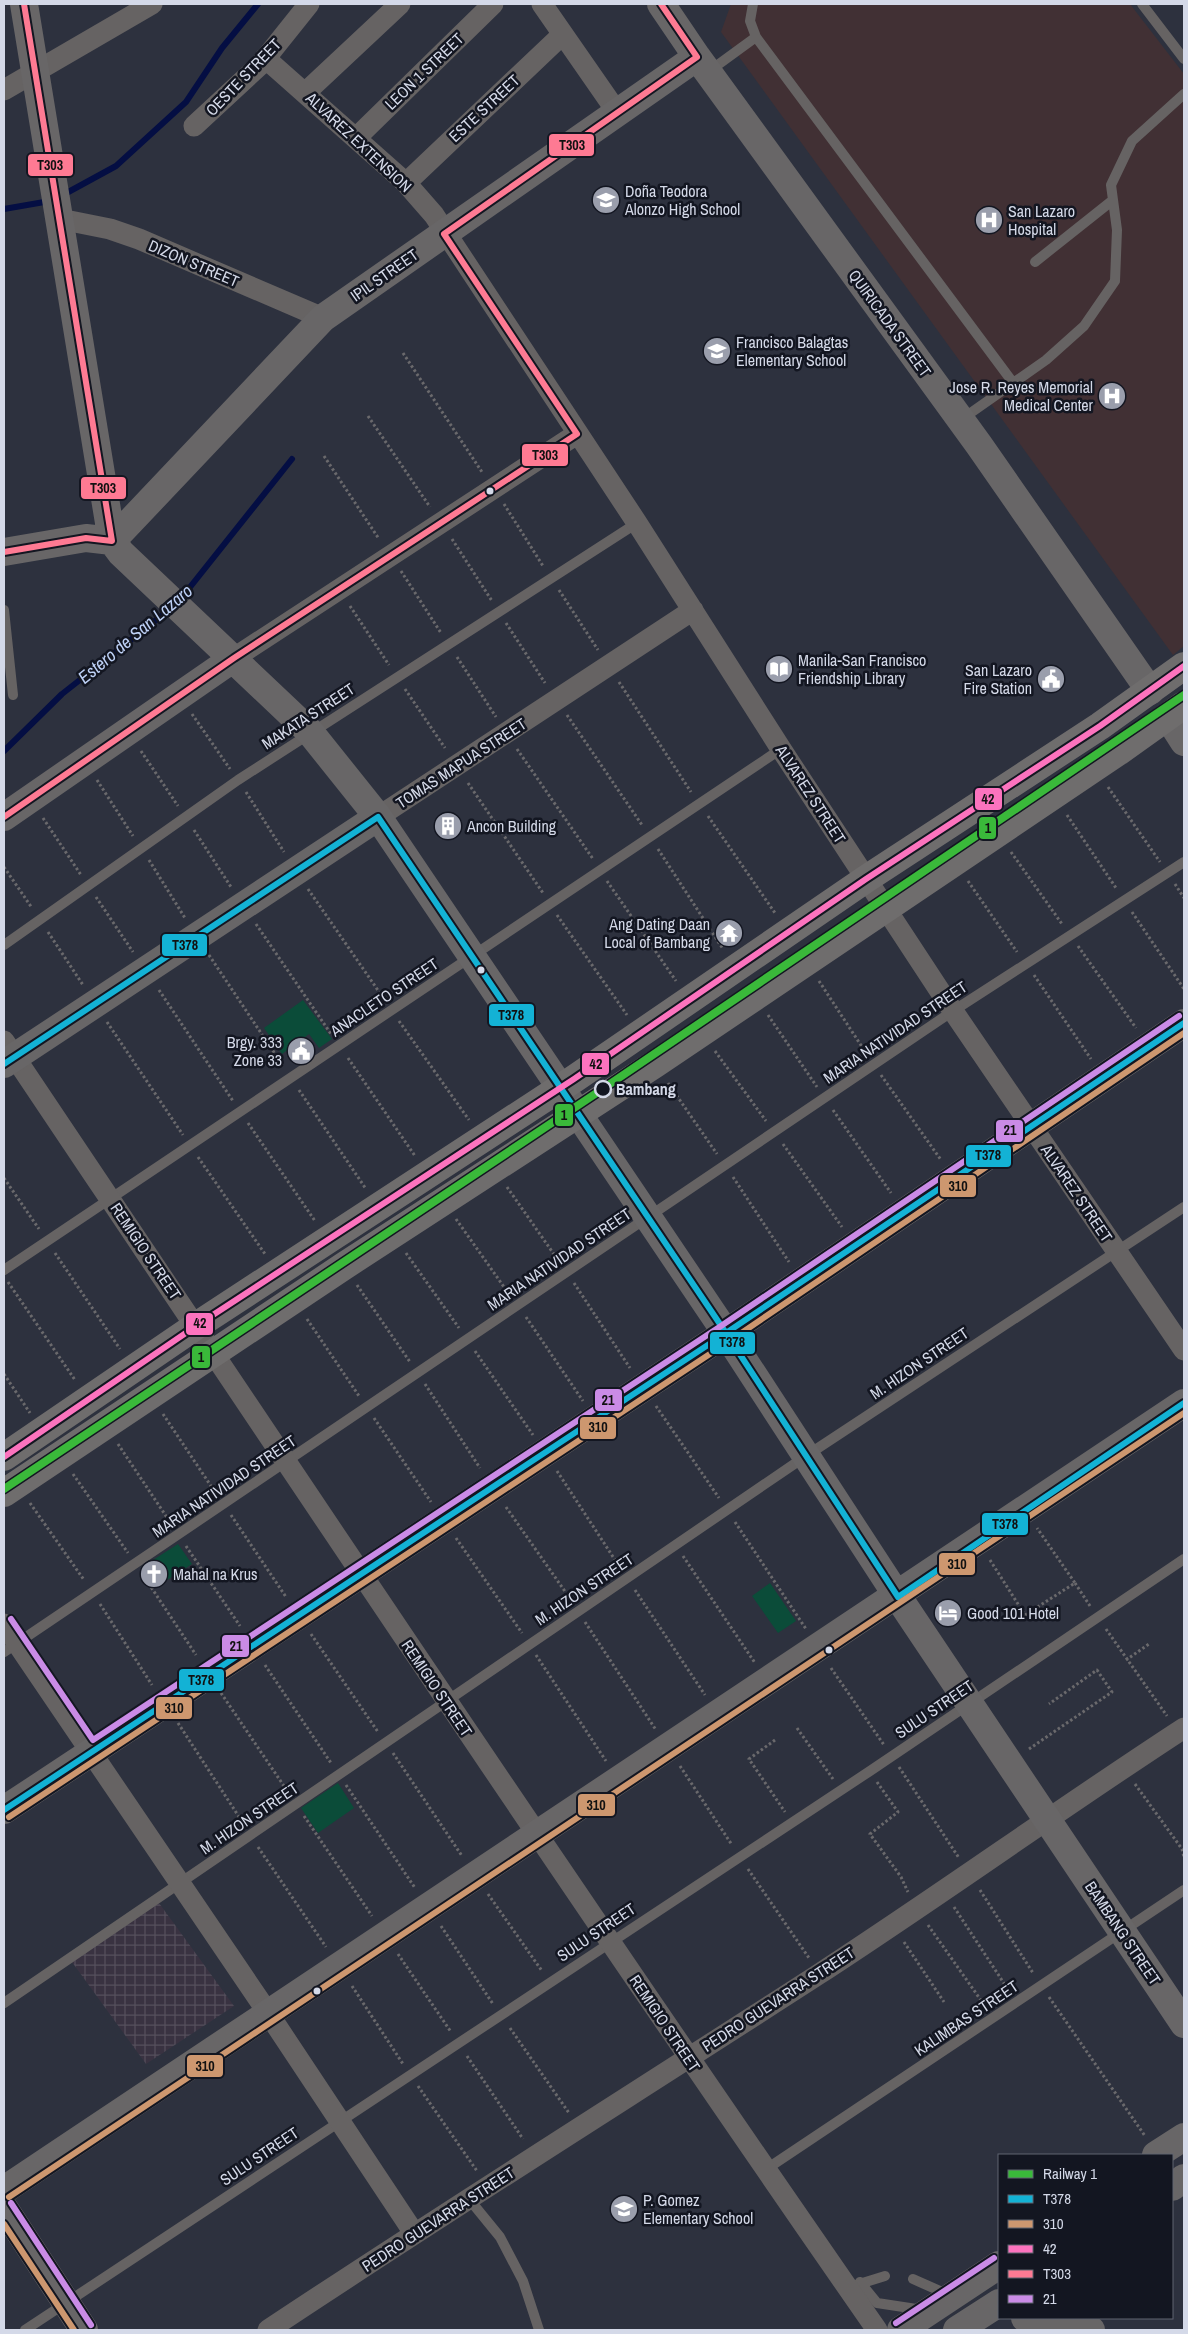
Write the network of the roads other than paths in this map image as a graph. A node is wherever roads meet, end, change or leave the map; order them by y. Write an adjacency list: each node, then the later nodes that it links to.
1 (24, 4): 15 (street)
2 (152, 4): 15 (street)
3 (309, 4): 12 (street, OESTE STREET)
4 (400, 4): 17 (street)
5 (492, 4): 21 (street, LEON 1 STREET)
6 (542, 4): 10 (street)
7 (661, 4): 14 (street, QUIRICADA STREET)
8 (753, 4): 11 (lane)
9 (1142, 4): 13 (lane)
10 (563, 34): 19 (street); 22 (street, ESTE STREET)
11 (756, 37): 14 (lane); 28 (lane)
12 (265, 58): 17 (street, ALVAREZ EXTENSION); 20 (street, OESTE STREET)
13 (1184, 59)
14 (703, 64): 19 (street, IPIL STREET); 29 (street, QUIRICADA STREET)
15 (35, 72): 16 (street); 24 (street)
16 (4, 90)
17 (305, 93): 21 (street, ALVAREZ EXTENSION)
18 (1184, 94): 23 (lane)
19 (617, 112): 25 (street, IPIL STREET)
20 (194, 126)
21 (356, 138): 22 (street, ALVAREZ EXTENSION)
22 (406, 183): 25 (street, ALVAREZ EXTENSION)
23 (1113, 200): 26 (lane); 28 (lane)
24 (60, 216): 27 (street, DIZON STREET); 32 (street)
25 (444, 234): 27 (street, IPIL STREET); 30 (street, ALVAREZ STREET)
26 (1035, 262)
27 (323, 318): 32 (street, IPIL STREET)
28 (1014, 384): 29 (lane)
29 (960, 420): 38 (street, QUIRICADA STREET)
30 (577, 434): 31 (street, ALVAREZ STREET); 36 (street)
31 (637, 522): 35 (street, ALVAREZ STREET); 42 (lane, MAKATA STREET)
32 (112, 541): 33 (street); 36 (street, BAMBANG STREET)
33 (4, 552)
34 (4, 610): 39 (lane)
35 (693, 610): 44 (street, ALVAREZ STREET); 47 (street, TOMAS MAPUA STREET)
36 (234, 658): 42 (street, BAMBANG STREET); 46 (street)
37 (1184, 666): 38 (main road)
38 (1150, 691): 40 (street, QUIRICADA STREET); 41 (main road)
39 (13, 695)
40 (1176, 711): 43 (street, QUIRICADA STREET); 45 (main road)
41 (1100, 726): 45 (main road); 49 (main road)
42 (310, 732): 47 (street, BAMBANG STREET); 51 (lane, MAKATA STREET)
43 (1184, 742)
44 (781, 749): 49 (street, ALVAREZ STREET); 52 (lane, ANACLETO STREET)
45 (1118, 752): 50 (main road)
46 (4, 817)
47 (378, 817): 52 (street, BAMBANG STREET); 55 (street, TOMAS MAPUA STREET)
48 (1184, 862): 53 (lane, MARIA NATIVIDAD STREET)
49 (866, 879): 50 (street, ALVAREZ STREET); 56 (main road)
50 (886, 908): 53 (street, ALVAREZ STREET); 57 (main road)
51 (4, 945)
52 (472, 956): 56 (street, BAMBANG STREET); 59 (lane, ANACLETO STREET)
53 (953, 1011): 58 (street, ALVAREZ STREET); 61 (lane, MARIA NATIVIDAD STREET)
54 (1184, 1023): 58 (street)
55 (7, 1054): 59 (street, REMIGIO STREET)
56 (560, 1088): 57 (street, BAMBANG STREET); 64 (main road)
57 (577, 1114): 61 (street, BAMBANG STREET); 67 (main road)
58 (1031, 1126): 62 (street, ALVAREZ STREET); 65 (street)
59 (110, 1198): 63 (lane, ANACLETO STREET); 64 (street, REMIGIO STREET)
60 (1184, 1207): 62 (lane, M. HIZON STREET)
61 (648, 1217): 65 (street, BAMBANG STREET); 71 (lane, MARIA NATIVIDAD STREET)
62 (1116, 1250): 66 (street, ALVAREZ STREET); 70 (lane, M. HIZON STREET)
63 (4, 1270)
64 (196, 1326): 67 (street, REMIGIO STREET); 69 (main road)
65 (726, 1333): 70 (street, BAMBANG STREET); 74 (street)
66 (1184, 1350)
67 (214, 1352): 71 (street, REMIGIO STREET); 72 (main road)
68 (1184, 1403): 75 (street)
69 (4, 1456)
70 (806, 1456): 75 (street, BAMBANG STREET); 78 (lane, M. HIZON STREET)
71 (286, 1462): 74 (street, REMIGIO STREET); 77 (lane, MARIA NATIVIDAD STREET)
72 (4, 1493)
73 (1184, 1559): 79 (lane, SULU STREET)
74 (359, 1573): 78 (street, REMIGIO STREET); 81 (street)
75 (898, 1597): 79 (street, BAMBANG STREET); 84 (street)
76 (4, 1624): 77 (street)
77 (10, 1648): 81 (street)
78 (446, 1701): 84 (street, REMIGIO STREET); 85 (lane, M. HIZON STREET)
79 (968, 1703): 83 (street, BAMBANG STREET); 88 (lane, SULU STREET)
80 (1181, 1730): 83 (street, PEDRO GUEVARRA STREET)
81 (91, 1752): 82 (street); 85 (street)
82 (4, 1810)
83 (1047, 1820): 87 (street, BAMBANG STREET); 92 (street, PEDRO GUEVARRA STREET)
84 (539, 1836): 88 (street, REMIGIO STREET); 90 (street)
85 (180, 1883): 89 (lane, M. HIZON STREET); 90 (street)
86 (1184, 1890): 87 (lane, KALIMBAS STREET)
87 (1122, 1932): 91 (street, BAMBANG STREET); 96 (lane, KALIMBAS STREET)
88 (609, 1942): 92 (street, REMIGIO STREET); 93 (lane, SULU STREET)
89 (4, 2003)
90 (268, 2013): 93 (street); 99 (street)
91 (1181, 2013)
92 (688, 2058): 96 (street, REMIGIO STREET); 100 (street, PEDRO GUEVARRA STREET)
93 (338, 2122): 102 (street); 107 (lane, SULU STREET)
94 (1184, 2137): 95 (street)
95 (1158, 2154)
96 (765, 2170): 106 (street, REMIGIO STREET)
97 (1184, 2178): 98 (street)
98 (1173, 2186)
99 (4, 2190)
100 (469, 2199): 102 (street, PEDRO GUEVARRA STREET); 116 (lane)
101 (4, 2208): 107 (street)
102 (414, 2233): 115 (street, PEDRO GUEVARRA STREET)
103 (998, 2266): 108 (street)
104 (885, 2276): 106 (lane)
105 (913, 2280): 108 (lane)
106 (855, 2285): 109 (street, REMIGIO STREET)
107 (65, 2303): 113 (lane, SULU STREET); 114 (street)
108 (942, 2304): 109 (lane); 110 (street); 118 (street)
109 (871, 2307): 117 (street, REMIGIO STREET)
110 (996, 2308): 119 (street)
111 (1031, 2319): 112 (street)
112 (1069, 2325): 120 (street)
113 (25, 2330)
114 (84, 2330)
115 (268, 2330)
116 (539, 2330)
117 (877, 2330)
118 (901, 2330)
119 (957, 2330)
120 (1091, 2330)

